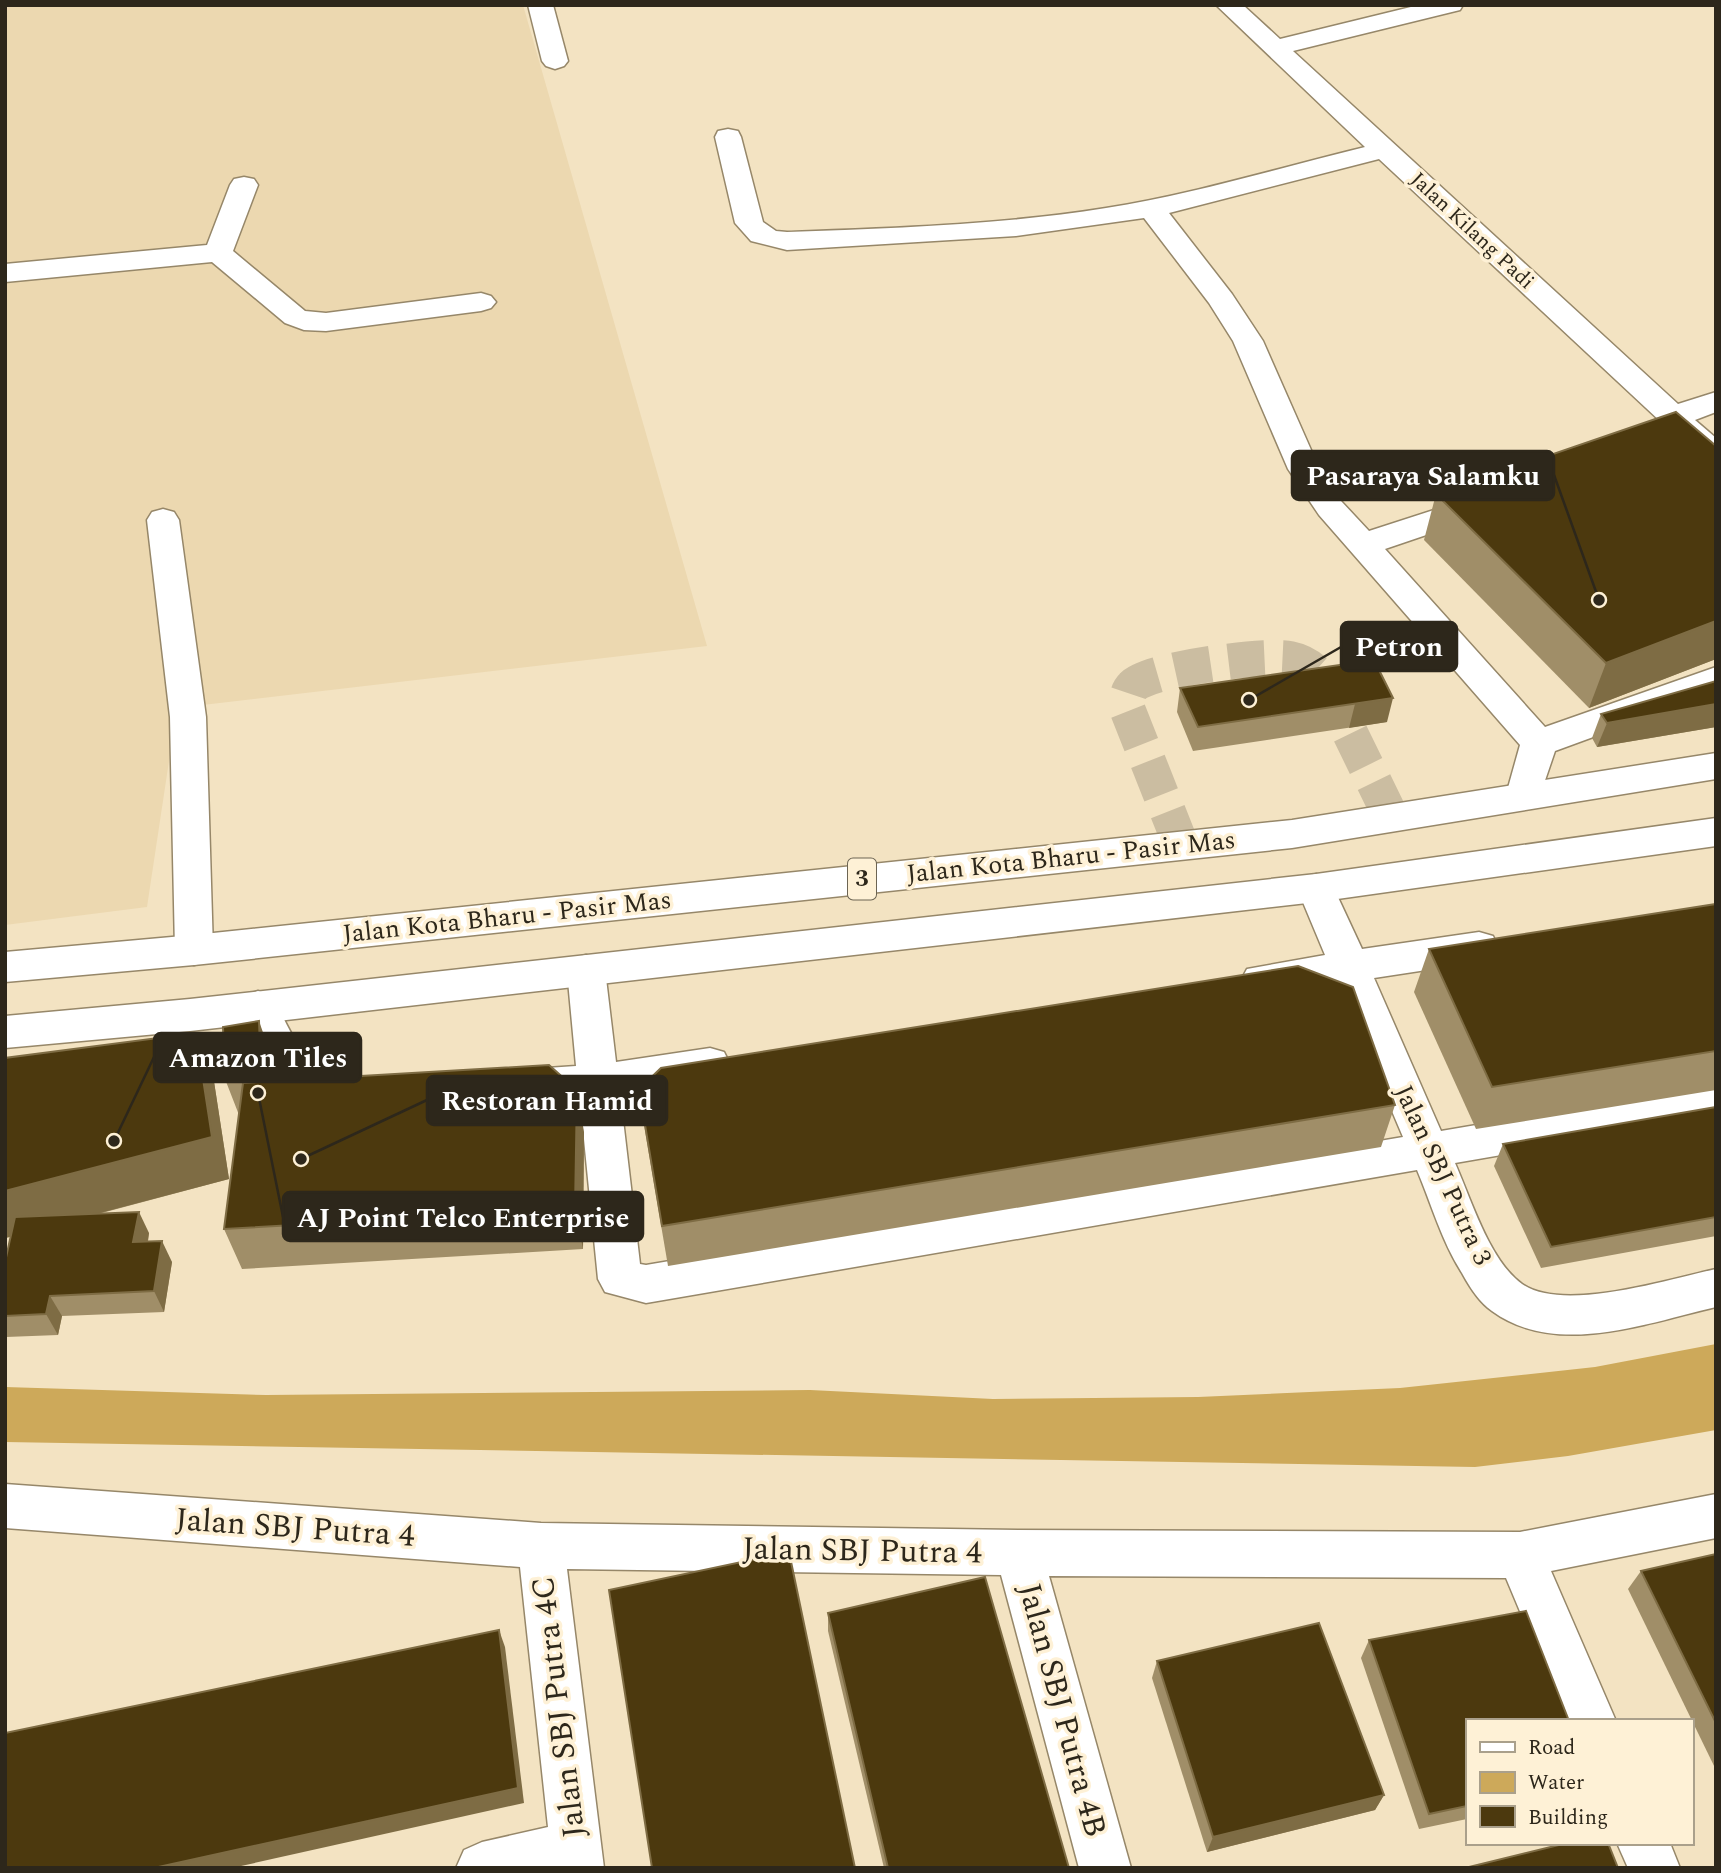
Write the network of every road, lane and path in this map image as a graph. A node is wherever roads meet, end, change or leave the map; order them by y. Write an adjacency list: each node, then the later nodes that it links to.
1 (540, 5): 5 (main road)
2 (1228, 5): 4 (main road, Jalan Kilang Padi)
3 (1451, 5): 4 (main road)
4 (1274, 48): 7 (main road, Jalan Kilang Padi)
5 (555, 61)
6 (729, 137): 9 (main road)
7 (1384, 150): 9 (main road); 14 (main road, Jalan Kilang Padi)
8 (244, 185): 10 (main road)
9 (1151, 208): 17 (main road)
10 (218, 253): 11 (main road); 12 (main road)
11 (5, 273)
12 (481, 302)
13 (1716, 401): 14 (main road)
14 (1688, 438)
15 (1508, 497): 17 (main road)
16 (163, 520): 25 (main road)
17 (1363, 545): 19 (main road)
18 (1716, 680): 19 (main road)
19 (1539, 743): 21 (main road)
20 (1716, 766): 21 (main road, Jalan Kota Bharu - Pasir Mas / 3)
21 (1524, 795): 25 (main road, Jalan Kota Bharu - Pasir Mas / 3)
22 (1716, 832): 23 (main road, 3)
23 (1316, 888): 27 (main road, Jalan SBJ Putra 3); 28 (main road, 3)
24 (1513, 941): 27 (main road)
25 (194, 950): 26 (main road, Jalan Kota Bharu - Pasir Mas / 3)
26 (5, 967)
27 (1351, 967): 29 (main road); 37 (main road, Jalan SBJ Putra 3)
28 (586, 970): 30 (main road, 3); 33 (main road)
29 (1228, 985)
30 (258, 1007): 31 (main road, 3); 35 (main road)
31 (5, 1032)
32 (749, 1058): 33 (main road)
33 (598, 1080): 34 (main road); 37 (main road)
34 (487, 1090)
35 (377, 1097)
36 (1716, 1101): 37 (main road)
37 (1430, 1150): 38 (main road, Jalan SBJ Putra 3)
38 (1716, 1288)
39 (5, 1506): 41 (main road, Jalan SBJ Putra 4)
40 (1716, 1516): 43 (main road, Jalan SBJ Putra 4)
41 (541, 1546): 42 (main road, Jalan SBJ Putra 4); 46 (main road, Jalan SBJ Putra 4C)
42 (1019, 1553): 43 (main road, Jalan SBJ Putra 4); 48 (main road, Jalan SBJ Putra 4B)
43 (1520, 1555): 44 (main road)
44 (1590, 1719)
45 (1644, 1845): 49 (main road)
46 (577, 1857): 47 (main road)
47 (482, 1868)
48 (1105, 1868)
49 (1654, 1868)

